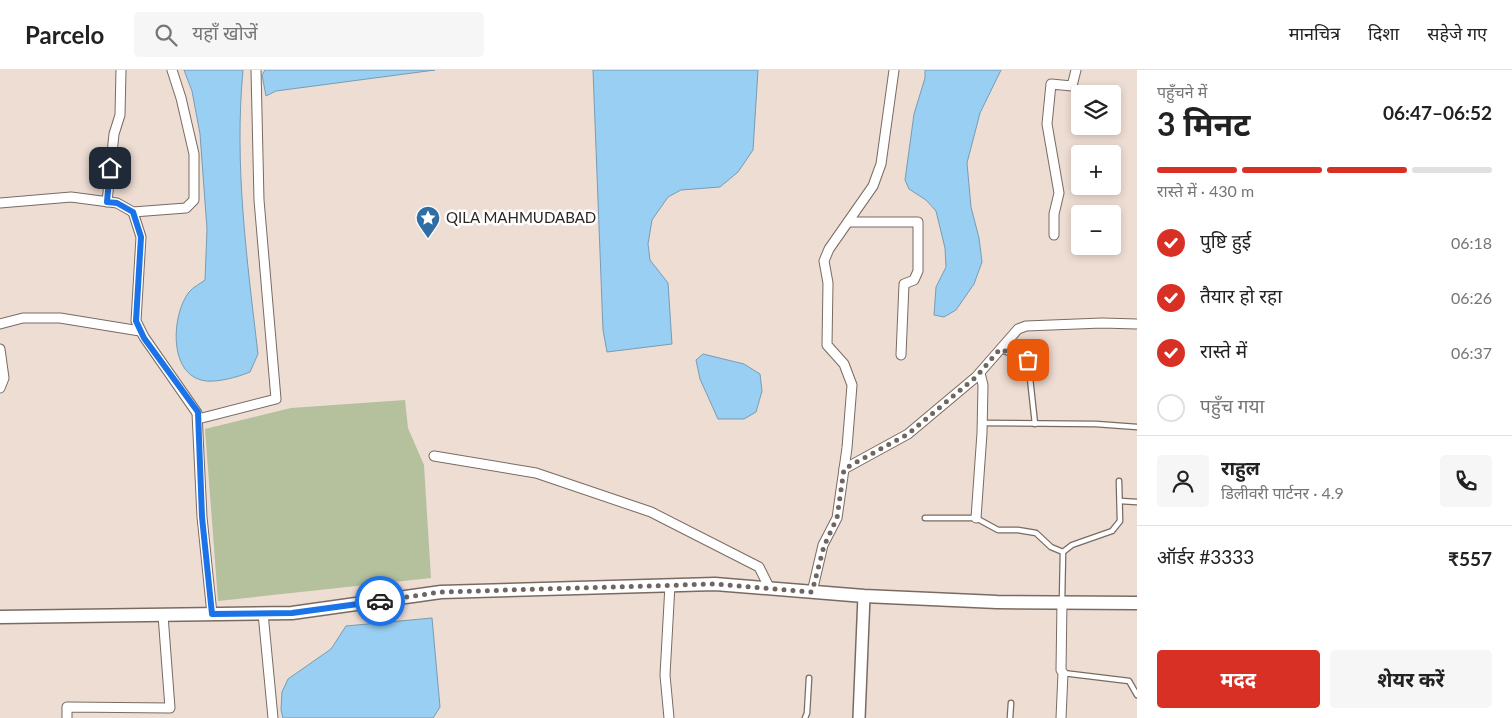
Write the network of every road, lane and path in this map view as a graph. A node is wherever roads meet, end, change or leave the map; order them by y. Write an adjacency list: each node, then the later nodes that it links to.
1 (121, 70): 7 (street)
2 (172, 70): 8 (street)
3 (256, 70): 19 (street)
4 (894, 70): 9 (street)
5 (1076, 70): 10 (street)
6 (0, 202): 7 (street)
7 (107, 202): 8 (street)
8 (133, 212): 13 (street)
9 (848, 222): 16 (street); 24 (street)
10 (1054, 235)
11 (0, 324): 13 (street)
12 (1137, 324): 14 (street)
13 (140, 331): 19 (street)
14 (1000, 349): 17 (street); 21 (lane)
15 (0, 350): 18 (street)
16 (901, 355)
17 (980, 373): 20 (street); 24 (street)
18 (0, 388)
19 (198, 419): 38 (street)
20 (982, 423): 21 (lane); 29 (street)
21 (1035, 424): 22 (lane)
22 (1137, 427)
23 (434, 456): 32 (street)
24 (844, 469): 33 (street)
25 (1119, 481): 26 (lane)
26 (1120, 501): 27 (lane); 30 (lane)
27 (1137, 502)
28 (925, 518): 29 (lane)
29 (976, 518): 30 (lane)
30 (1063, 552): 35 (lane)
31 (670, 586): 32 (main road); 37 (main road); 47 (street)
32 (770, 588): 33 (main road)
33 (812, 592): 34 (main road)
34 (864, 596): 35 (main road); 49 (street)
35 (1062, 602): 36 (main road); 41 (street)
36 (1137, 603)
37 (264, 613): 38 (main road); 46 (street)
38 (212, 614): 39 (main road)
39 (163, 615): 40 (main road); 45 (street)
40 (0, 617)
41 (1063, 673): 43 (lane); 51 (street)
42 (809, 678): 48 (lane)
43 (1137, 695)
44 (1011, 703): 50 (lane)
45 (67, 718)
46 (273, 718)
47 (668, 718)
48 (805, 718)
49 (859, 718)
50 (1010, 718)
51 (1061, 718)

